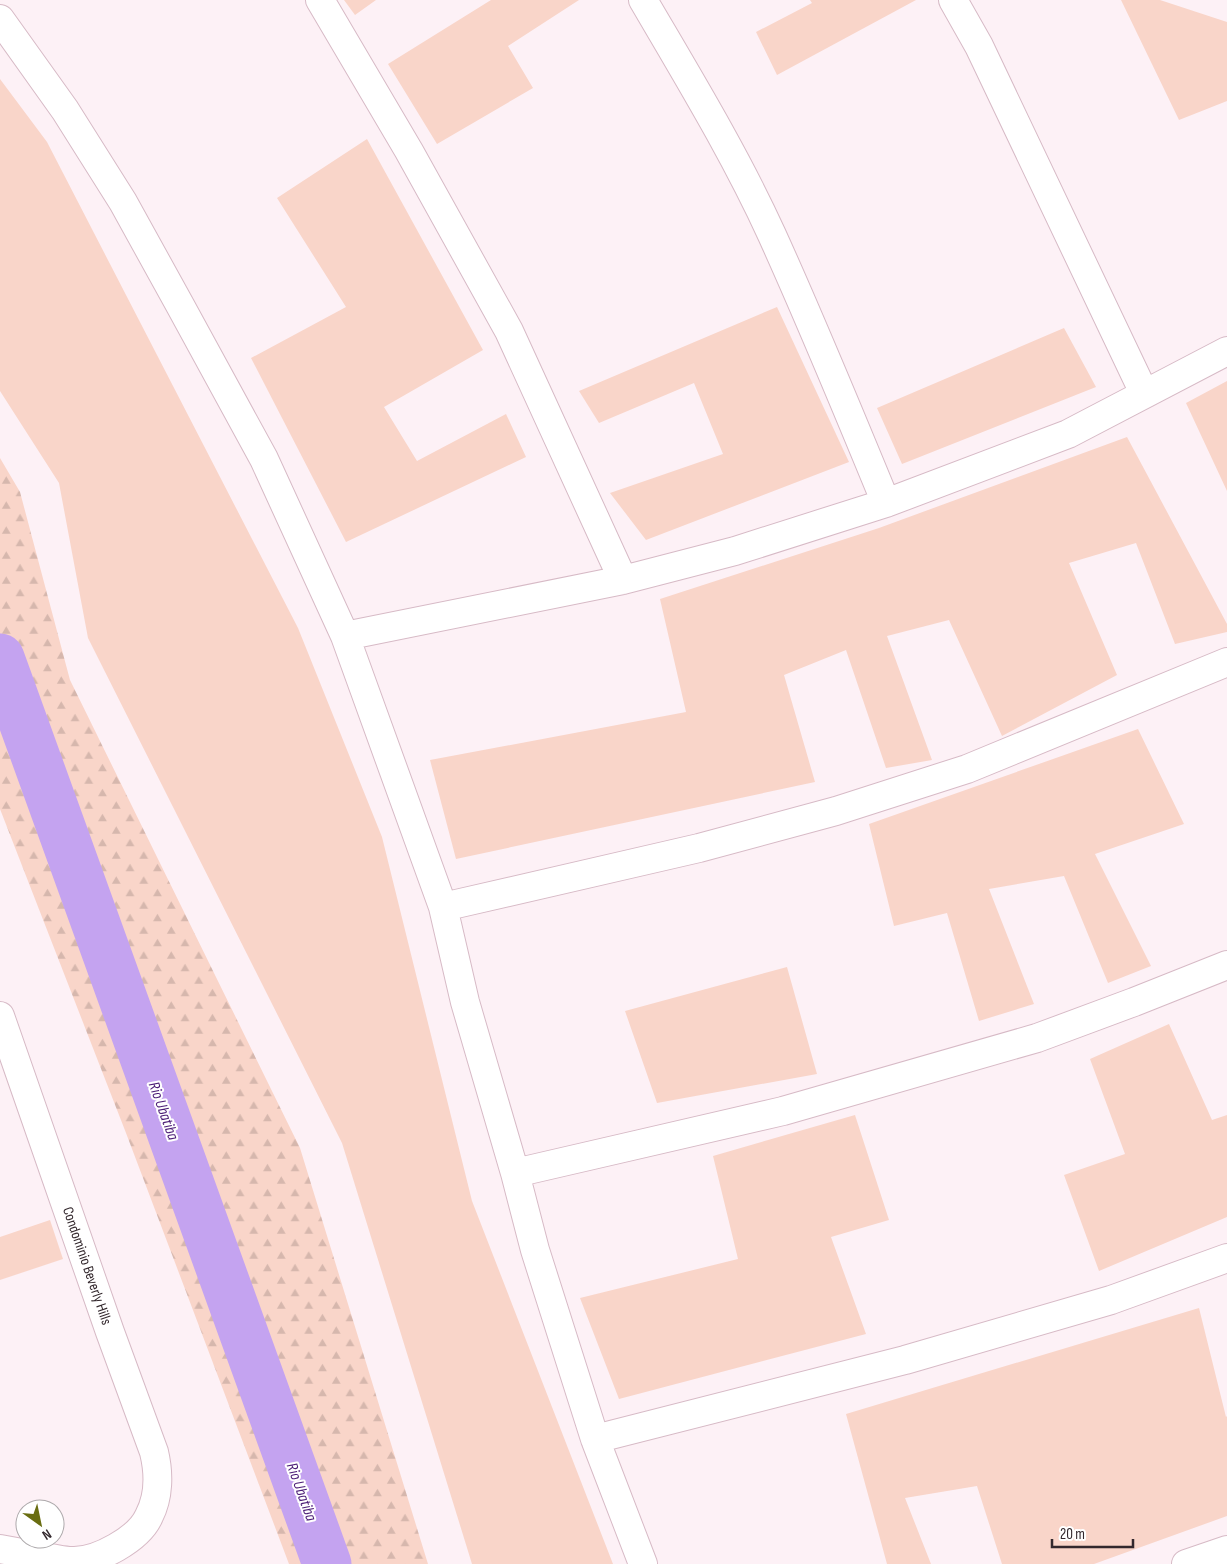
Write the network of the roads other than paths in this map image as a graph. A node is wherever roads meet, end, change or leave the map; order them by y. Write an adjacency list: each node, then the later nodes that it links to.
1 (320, 0): 10 (street)
2 (642, 0): 9 (street)
3 (953, 0): 6 (street)
4 (975, 0): 6 (street)
5 (0, 19): 11 (street)
6 (980, 46): 8 (street)
7 (1227, 351): 8 (street)
8 (1144, 393): 9 (street)
9 (886, 503): 10 (street)
10 (623, 580): 11 (street)
11 (345, 636): 13 (street)
12 (1227, 662): 13 (street)
13 (443, 907): 16 (street)
14 (1227, 965): 16 (street)
15 (0, 1016): 19 (street, Condominio Beverly Hills)
16 (515, 1173): 18 (street)
17 (1227, 1258): 18 (street)
18 (595, 1439): 21 (street)
19 (0, 1549)
20 (1227, 1550): 22 (street)
21 (643, 1564)
22 (1186, 1564)

